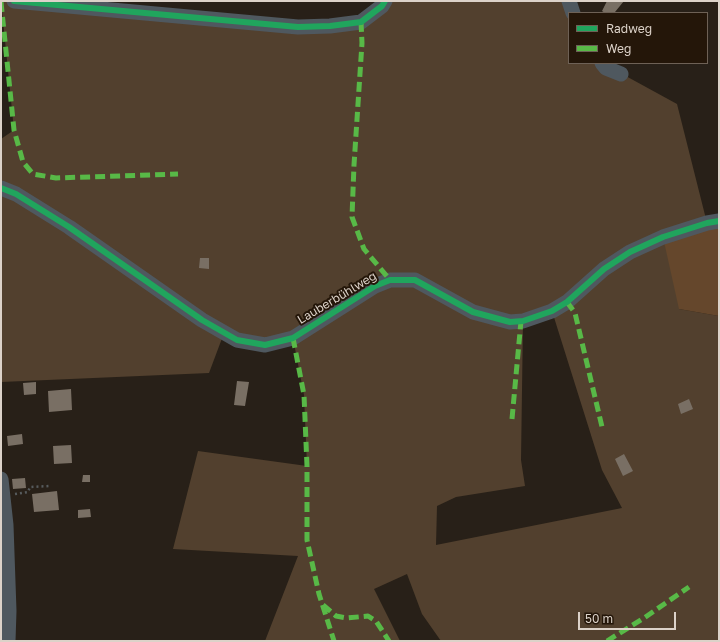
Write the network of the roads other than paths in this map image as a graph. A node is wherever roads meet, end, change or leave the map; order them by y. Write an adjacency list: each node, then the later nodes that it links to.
1 (14, 1): 4 (street)
2 (385, 1): 4 (street)
3 (569, 1): 5 (street)
4 (51, 3)
5 (573, 12)
6 (603, 64): 7 (street)
7 (621, 74)
8 (1, 188): 9 (street, Lauberbühlweg)
9 (719, 221)
10 (1, 479): 11 (street)
11 (8, 641)

